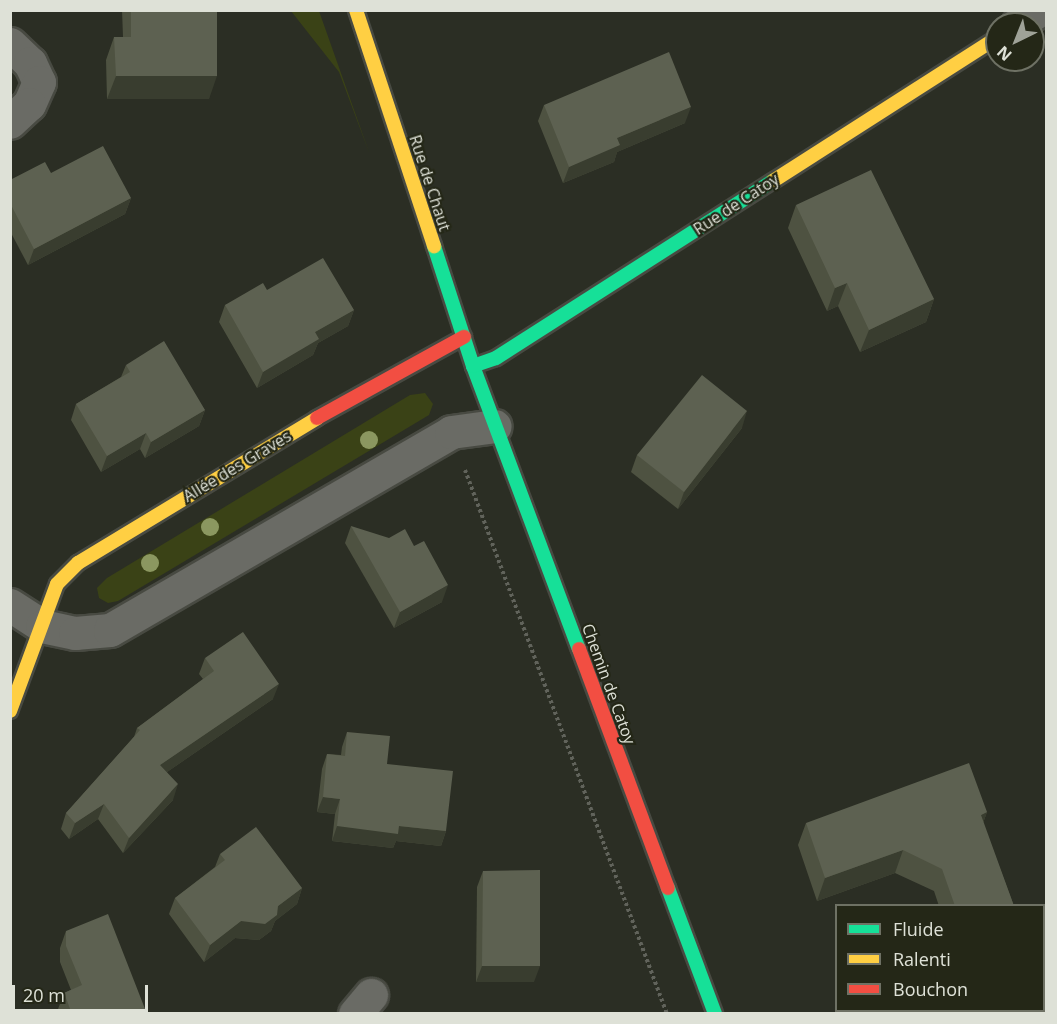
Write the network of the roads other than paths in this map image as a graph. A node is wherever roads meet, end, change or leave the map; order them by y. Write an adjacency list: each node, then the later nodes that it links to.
1 (356, 10): 5 (street, Rue de Chaut)
2 (10, 45): 4 (street)
3 (985, 46): 6 (street, Rue de Catoy)
4 (10, 122)
5 (464, 338): 6 (street, Rue de Chaut); 9 (street, Allée des Graves)
6 (474, 366): 7 (street, Chemin de Catoy)
7 (495, 426): 9 (street); 11 (street, Chemin de Catoy)
8 (10, 605): 9 (street)
9 (42, 626): 10 (street, Allée des Graves)
10 (10, 711)
11 (715, 1014)

